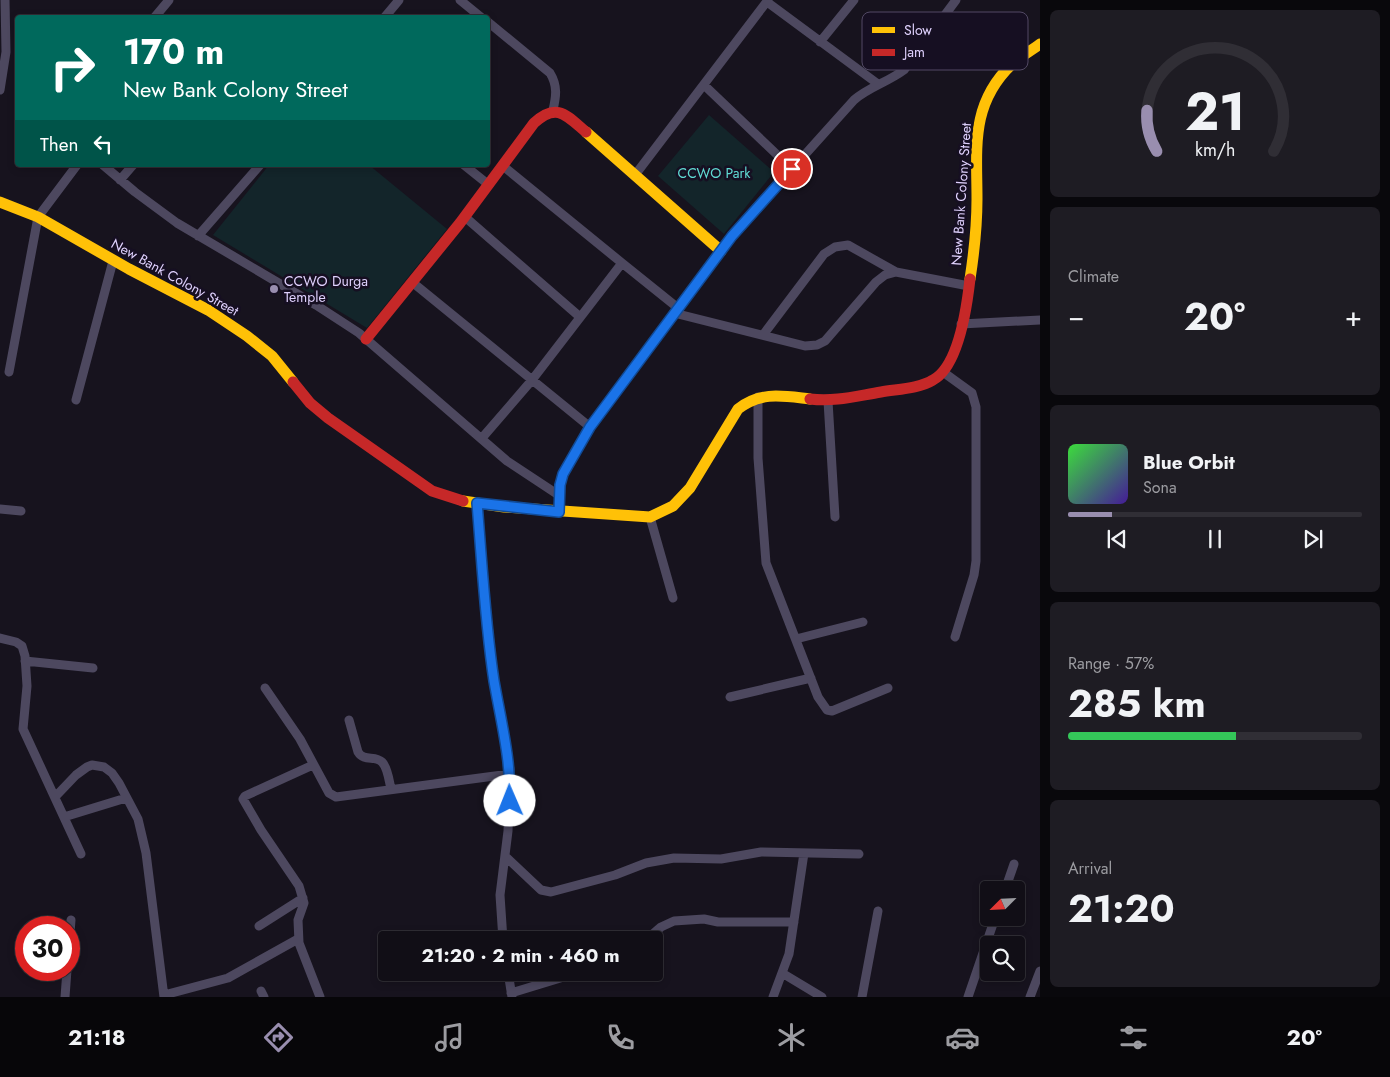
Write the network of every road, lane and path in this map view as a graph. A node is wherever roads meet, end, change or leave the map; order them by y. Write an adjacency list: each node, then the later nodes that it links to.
1 (5, 0): 20 (street)
2 (169, 0): 9 (street)
3 (399, 0): 10 (street)
4 (460, 0): 11 (street)
5 (854, 0): 13 (street)
6 (956, 0): 8 (street)
7 (767, 1): 13 (street); 19 (street)
8 (947, 12)
9 (156, 15)
10 (386, 15)
11 (478, 15)
12 (490, 24): 21 (street)
13 (820, 42): 18 (street)
14 (1040, 44): 15 (street, New Bank Colony Street)
15 (1028, 52)
16 (904, 70): 18 (street)
17 (1008, 70): 41 (street, New Bank Colony Street)
18 (878, 84): 28 (street)
19 (704, 85): 28 (street); 29 (street)
20 (0, 90)
21 (554, 110): 22 (street); 29 (street)
22 (503, 166): 31 (street); 38 (street)
23 (76, 167): 33 (street)
24 (105, 167): 30 (street)
25 (131, 167): 30 (street)
26 (258, 167): 35 (street)
27 (466, 167): 31 (street)
28 (792, 169): 36 (street)
29 (635, 175): 36 (street)
30 (120, 180): 35 (street)
31 (489, 185): 34 (street)
32 (0, 202): 33 (street, New Bank Colony Street)
33 (38, 217): 37 (street, New Bank Colony Street); 48 (street)
34 (465, 217): 40 (street); 43 (street)
35 (198, 236): 47 (street)
36 (721, 251): 42 (street)
37 (113, 260): 52 (street); 57 (street, New Bank Colony Street)
38 (622, 263): 42 (street); 43 (street)
39 (896, 272): 41 (street); 46 (street); 46 (street)
40 (412, 282): 47 (street); 50 (street)
41 (969, 286): 45 (street, New Bank Colony Street)
42 (676, 311): 46 (street); 54 (street)
43 (580, 317): 50 (street)
44 (1040, 320): 45 (street)
45 (961, 324): 49 (street, New Bank Colony Street)
46 (763, 335)
47 (366, 339): 55 (street)
48 (9, 372)
49 (943, 372): 53 (street); 65 (street)
50 (532, 380): 54 (street); 55 (street)
51 (758, 397): 53 (street); 61 (street, New Bank Colony Street); 67 (street)
52 (76, 400)
53 (828, 401): 62 (street)
54 (590, 427): 56 (street)
55 (482, 438): 56 (street)
56 (560, 496): 60 (street)
57 (477, 503): 60 (street, New Bank Colony Street); 76 (street)
58 (0, 509): 59 (street)
59 (21, 511)
60 (559, 512): 61 (street, New Bank Colony Street)
61 (650, 517): 63 (street)
62 (835, 517)
63 (673, 598)
64 (864, 622): 67 (street)
65 (955, 637)
66 (0, 638): 68 (street)
67 (796, 639): 70 (street)
68 (25, 660): 69 (street); 78 (street)
69 (93, 668)
70 (811, 678): 72 (street); 73 (street)
71 (265, 688): 75 (street)
72 (888, 688)
73 (730, 697)
74 (349, 720): 77 (street)
75 (313, 765): 77 (street); 87 (street)
76 (510, 774): 77 (street); 84 (street)
77 (391, 789)
78 (54, 797): 79 (street); 80 (street)
79 (126, 798): 80 (street); 101 (street)
80 (64, 817): 82 (street)
81 (804, 853): 83 (street); 84 (street); 89 (street)
82 (81, 854)
83 (859, 854)
84 (506, 858): 92 (street)
85 (1014, 864): 86 (street)
86 (1008, 881)
87 (303, 898): 90 (street); 94 (street)
88 (878, 911): 106 (street)
89 (794, 922): 93 (street); 96 (street)
90 (259, 926)
91 (992, 926): 107 (street)
92 (502, 931)
93 (656, 931)
94 (298, 939): 101 (street); 103 (street)
95 (1040, 971): 108 (street)
96 (782, 973): 104 (street); 105 (street)
97 (66, 981): 102 (street)
98 (510, 981): 100 (street)
99 (553, 981): 100 (street)
100 (512, 995)
101 (164, 996)
102 (65, 997)
103 (320, 997)
104 (773, 997)
105 (822, 997)
106 (862, 997)
107 (968, 997)
108 (1030, 997)

